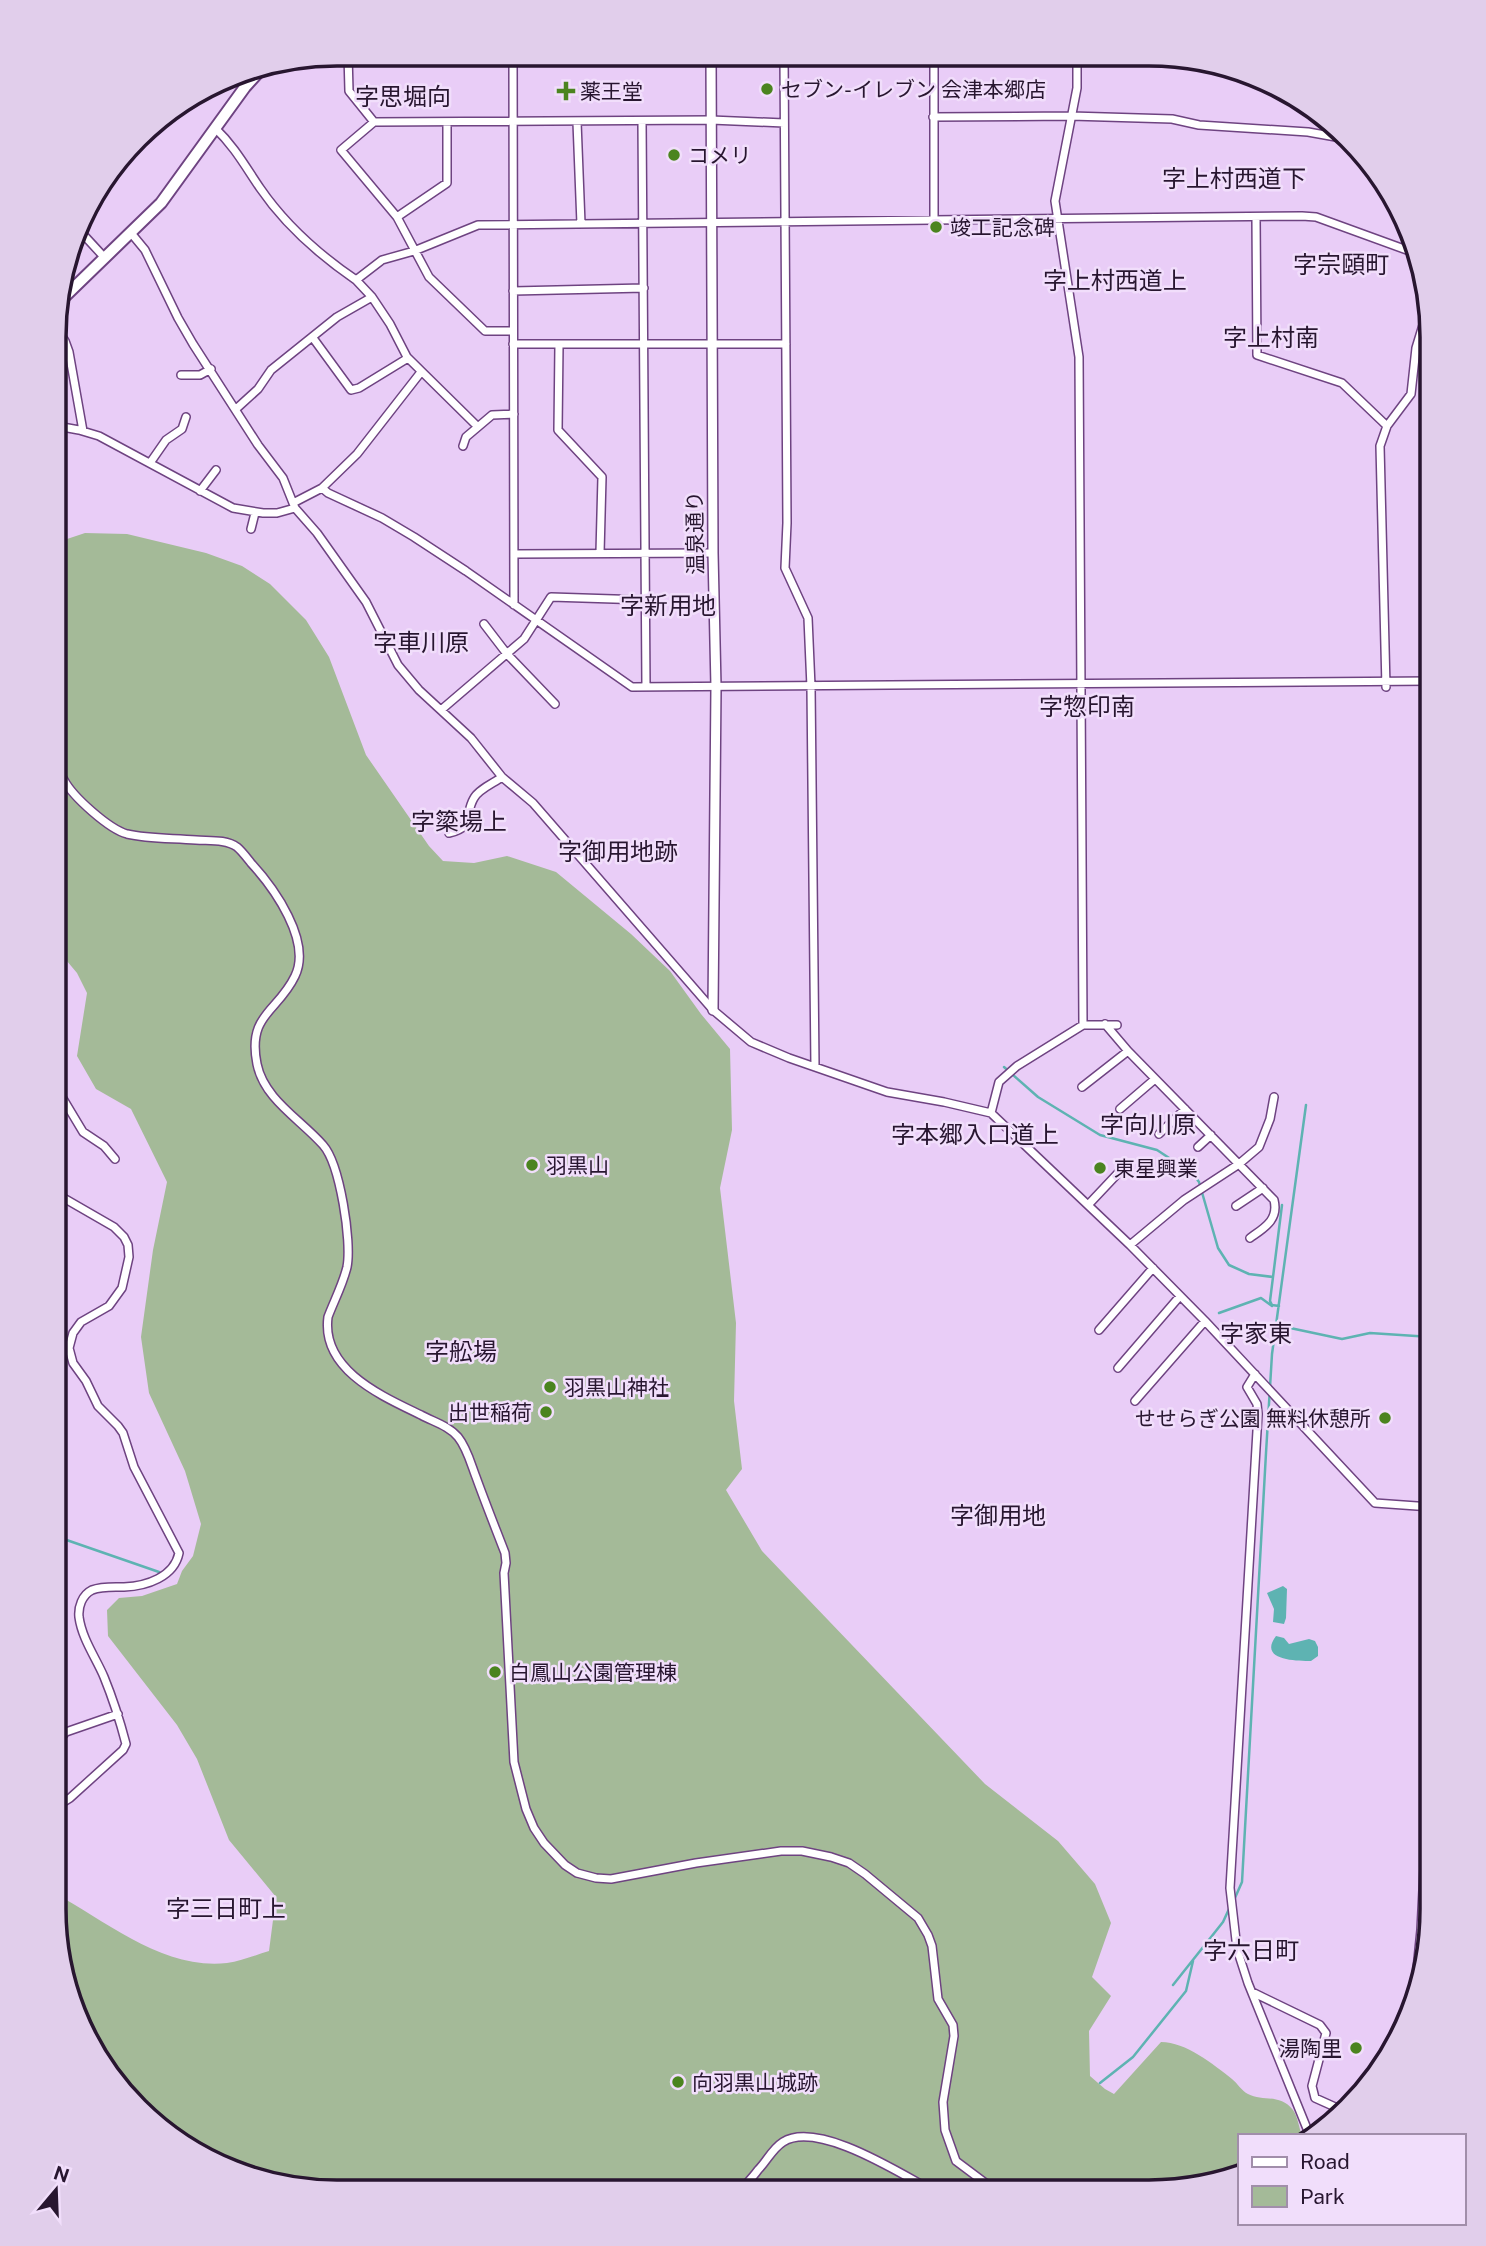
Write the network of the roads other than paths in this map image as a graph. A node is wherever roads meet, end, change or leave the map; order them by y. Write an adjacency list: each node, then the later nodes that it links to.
1 (348, 66): 12 (street)
2 (513, 66): 14 (street)
3 (711, 66): 10 (street, 温泉通り)
4 (784, 66): 16 (street)
5 (934, 66): 9 (street)
6 (1077, 66): 8 (street)
7 (251, 81): 17 (main road)
8 (1071, 116): 9 (street); 18 (street); 21 (street)
9 (933, 117): 22 (street)
10 (711, 120): 11 (street); 16 (street); 24 (street, 温泉通り)
11 (642, 121): 15 (street); 27 (street)
12 (374, 122): 13 (street); 20 (street)
13 (447, 122): 14 (street); 20 (street)
14 (512, 122): 15 (street); 25 (street)
15 (578, 122): 26 (street)
16 (784, 123): 23 (street)
17 (215, 128): 28 (main road); 33 (street)
18 (1329, 136)
19 (1256, 216): 21 (street); 30 (street); 55 (street)
20 (397, 217): 31 (street)
21 (1057, 218): 22 (street); 76 (street)
22 (933, 220): 23 (street)
23 (785, 222): 24 (street); 44 (street)
24 (711, 223): 27 (street); 46 (street, 温泉通り)
25 (513, 224): 26 (street); 31 (street); 36 (street)
26 (580, 224): 27 (street)
27 (643, 224): 34 (street)
28 (131, 233): 32 (main road); 48 (street)
29 (86, 237): 32 (street)
30 (1405, 249)
31 (414, 251): 33 (street); 38 (street)
32 (104, 257): 35 (main road)
33 (356, 280): 37 (street)
34 (644, 288): 36 (street); 43 (street)
35 (71, 290)
36 (513, 291): 38 (street)
37 (372, 297): 40 (street); 47 (street)
38 (513, 331): 42 (street)
39 (1420, 335): 55 (street)
40 (313, 338): 47 (street); 51 (street)
41 (66, 344): 57 (street)
42 (513, 344): 45 (street); 52 (street)
43 (644, 344): 45 (street); 46 (street); 67 (street)
44 (786, 344): 46 (street); 80 (street)
45 (559, 345): 66 (street)
46 (712, 345): 68 (street, 温泉通り)
47 (408, 358): 49 (street)
48 (211, 369): 50 (street); 51 (street)
49 (421, 372): 54 (street); 61 (street)
50 (181, 375)
51 (236, 409): 63 (street)
52 (514, 414): 54 (street); 69 (street)
53 (187, 416): 59 (street)
54 (477, 426): 58 (street)
55 (1387, 426): 77 (street)
56 (66, 428): 57 (street)
57 (83, 431): 59 (street)
58 (463, 446)
59 (150, 463): 62 (street)
60 (216, 470): 62 (street)
61 (322, 488): 63 (street); 71 (street)
62 (200, 491): 64 (street)
63 (294, 505): 64 (street); 82 (street)
64 (255, 513): 65 (street)
65 (251, 529)
66 (600, 553): 67 (street); 69 (street)
67 (646, 553): 68 (street); 70 (street)
68 (713, 553): 79 (street, 温泉通り)
69 (515, 554): 71 (street)
70 (645, 600): 72 (street); 78 (street)
71 (514, 606): 72 (street)
72 (535, 620): 74 (street); 78 (street)
73 (484, 624): 74 (street)
74 (507, 654): 81 (street); 82 (street)
75 (1420, 682): 77 (street)
76 (1082, 684): 77 (street); 80 (street); 89 (street)
77 (1386, 684)
78 (646, 687): 79 (street)
79 (716, 687): 80 (street); 86 (street, 温泉通り)
80 (811, 687): 91 (street)
81 (555, 704)
82 (441, 710): 83 (street)
83 (502, 777): 85 (street); 86 (street)
84 (66, 784): 127 (street)
85 (449, 833)
86 (713, 1010): 91 (street)
87 (1105, 1024): 88 (street); 89 (street); 90 (street)
88 (1117, 1024)
89 (1083, 1025): 98 (street)
90 (1128, 1051): 92 (street); 93 (street)
91 (815, 1067): 98 (street)
92 (1155, 1079): 96 (street); 97 (street)
93 (1082, 1087)
94 (1274, 1097): 103 (street)
95 (66, 1105): 102 (street)
96 (1120, 1109)
97 (1185, 1109): 99 (street); 100 (street)
98 (990, 1114): 107 (street)
99 (1159, 1134)
100 (1211, 1135): 101 (street); 103 (street)
101 (1198, 1147)
102 (115, 1159)
103 (1239, 1164): 105 (street); 110 (street)
104 (1121, 1170): 107 (street)
105 (1263, 1188): 108 (street); 109 (street)
106 (66, 1199): 119 (street)
107 (1088, 1205): 110 (street)
108 (1237, 1206)
109 (1250, 1238)
110 (1129, 1245): 111 (street)
111 (1153, 1268): 112 (street); 114 (street)
112 (1180, 1296): 113 (street); 115 (street)
113 (1205, 1321): 116 (street); 117 (street)
114 (1100, 1330)
115 (1118, 1368)
116 (1258, 1377): 118 (street); 122 (street)
117 (1135, 1401)
118 (1420, 1506)
119 (118, 1714): 120 (street); 121 (street)
120 (66, 1732)
121 (66, 1801)
122 (1251, 1992): 123 (street); 124 (street)
123 (1333, 2106)
124 (1307, 2129)
125 (749, 2180): 126 (street)
126 (912, 2180)
127 (981, 2180)

